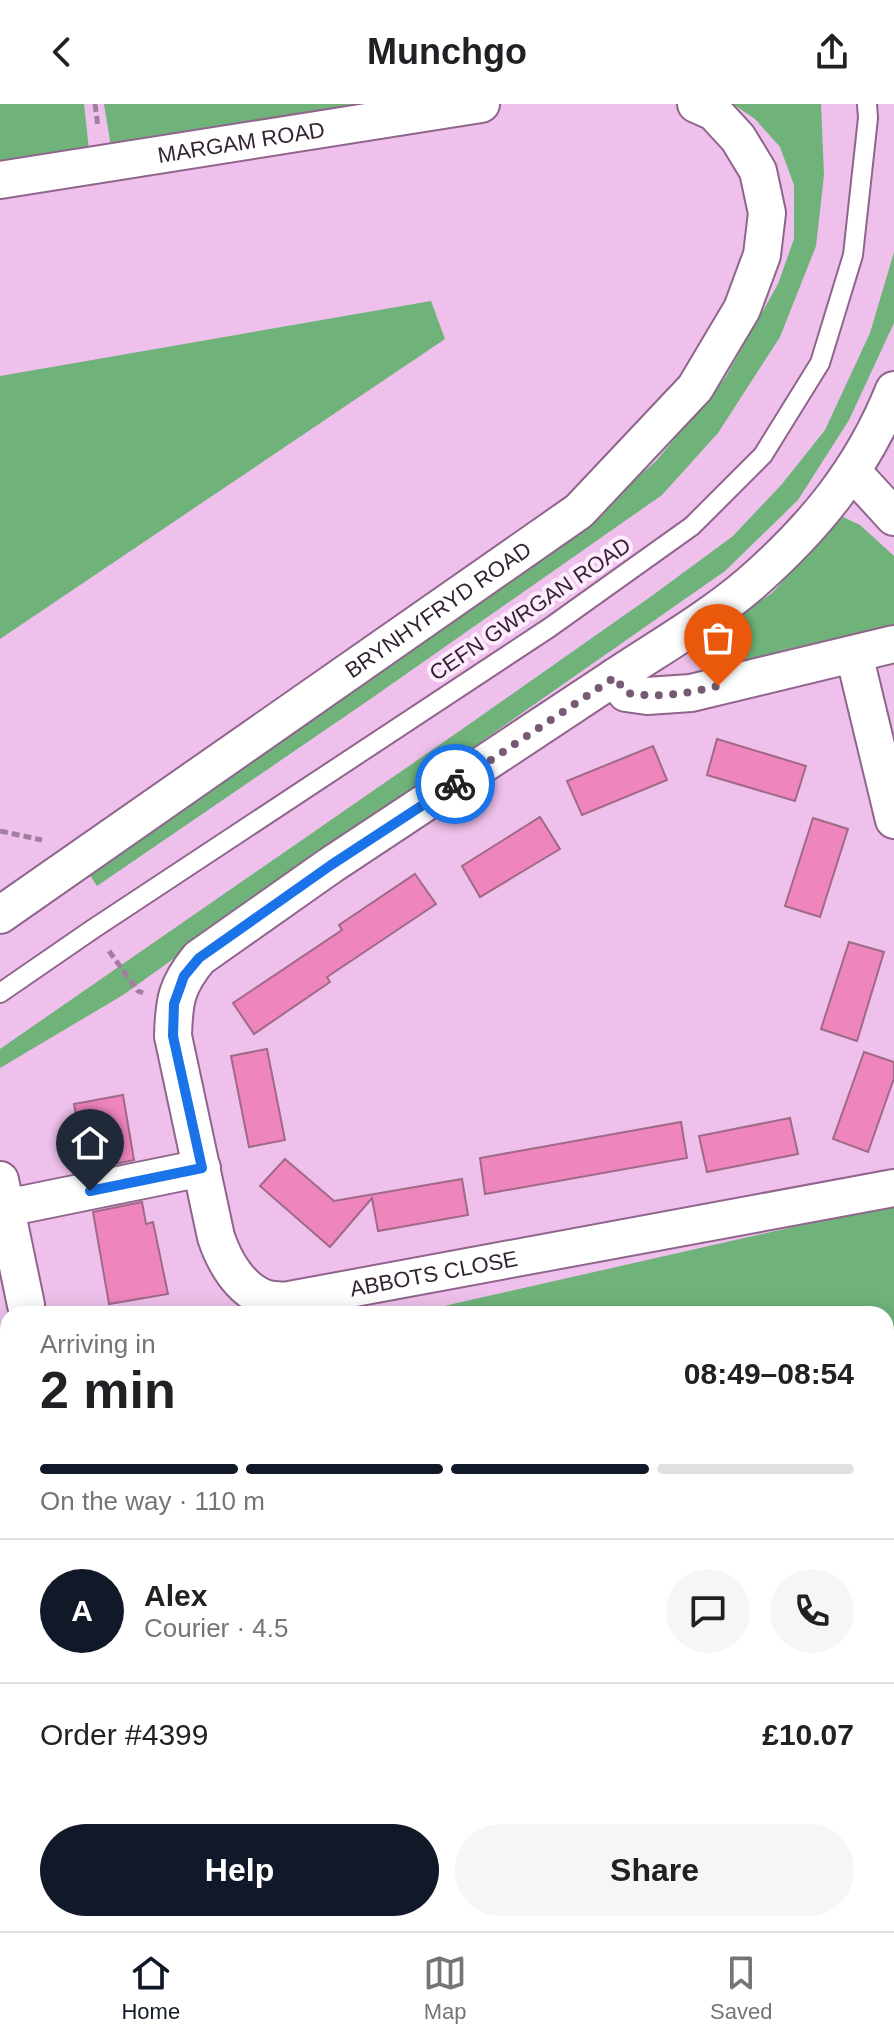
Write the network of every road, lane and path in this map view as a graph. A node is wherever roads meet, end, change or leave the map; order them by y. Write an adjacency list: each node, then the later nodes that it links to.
1 (481, 104): 4 (street, MARGAM ROAD)
2 (696, 104): 12 (street, BRYNHYFRYD ROAD)
3 (867, 104): 13 (lane, CEFN GWRGAN ROAD)
4 (0, 180)
5 (894, 390): 6 (street, ABBOTS CLOSE)
6 (849, 478): 7 (street); 10 (street, ABBOTS CLOSE)
7 (894, 517)
8 (894, 644): 9 (street)
9 (854, 654): 10 (street); 11 (street)
10 (615, 677): 14 (street, ABBOTS CLOSE)
11 (894, 820)
12 (0, 915)
13 (0, 993)
14 (202, 1168): 15 (street, ABBOTS CLOSE); 16 (street)
15 (894, 1188)
16 (3, 1194): 17 (street)
17 (26, 1305)

